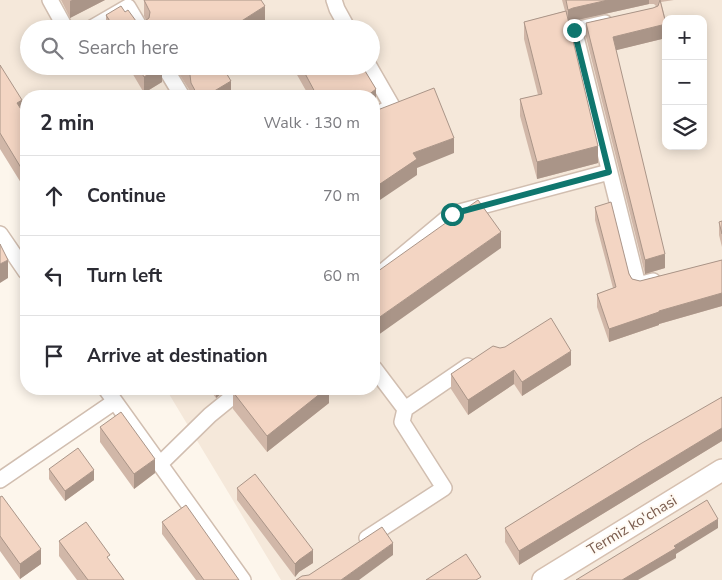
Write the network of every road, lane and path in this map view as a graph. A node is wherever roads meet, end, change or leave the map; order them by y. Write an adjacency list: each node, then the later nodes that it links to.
1 (50, 0): 4 (street)
2 (334, 0): 7 (street)
3 (134, 4): 5 (street); 6 (street)
4 (61, 20)
5 (106, 20)
6 (138, 20)
7 (343, 20)
8 (622, 20): 13 (street)
9 (169, 75): 11 (street)
10 (374, 75): 12 (street)
11 (178, 90)
12 (380, 113)
13 (609, 172): 16 (street); 17 (street)
14 (0, 234): 15 (street)
15 (20, 263)
16 (380, 274)
17 (666, 278)
18 (484, 356): 23 (street)
19 (380, 376): 23 (street)
20 (110, 395): 22 (street)
21 (235, 395): 24 (street)
22 (114, 402): 24 (street); 26 (street)
23 (405, 409): 27 (street)
24 (160, 464): 28 (street)
25 (722, 470): 29 (main road, Termiz ko'chasi)
26 (0, 480)
27 (351, 548)
28 (244, 580)
29 (543, 580)

